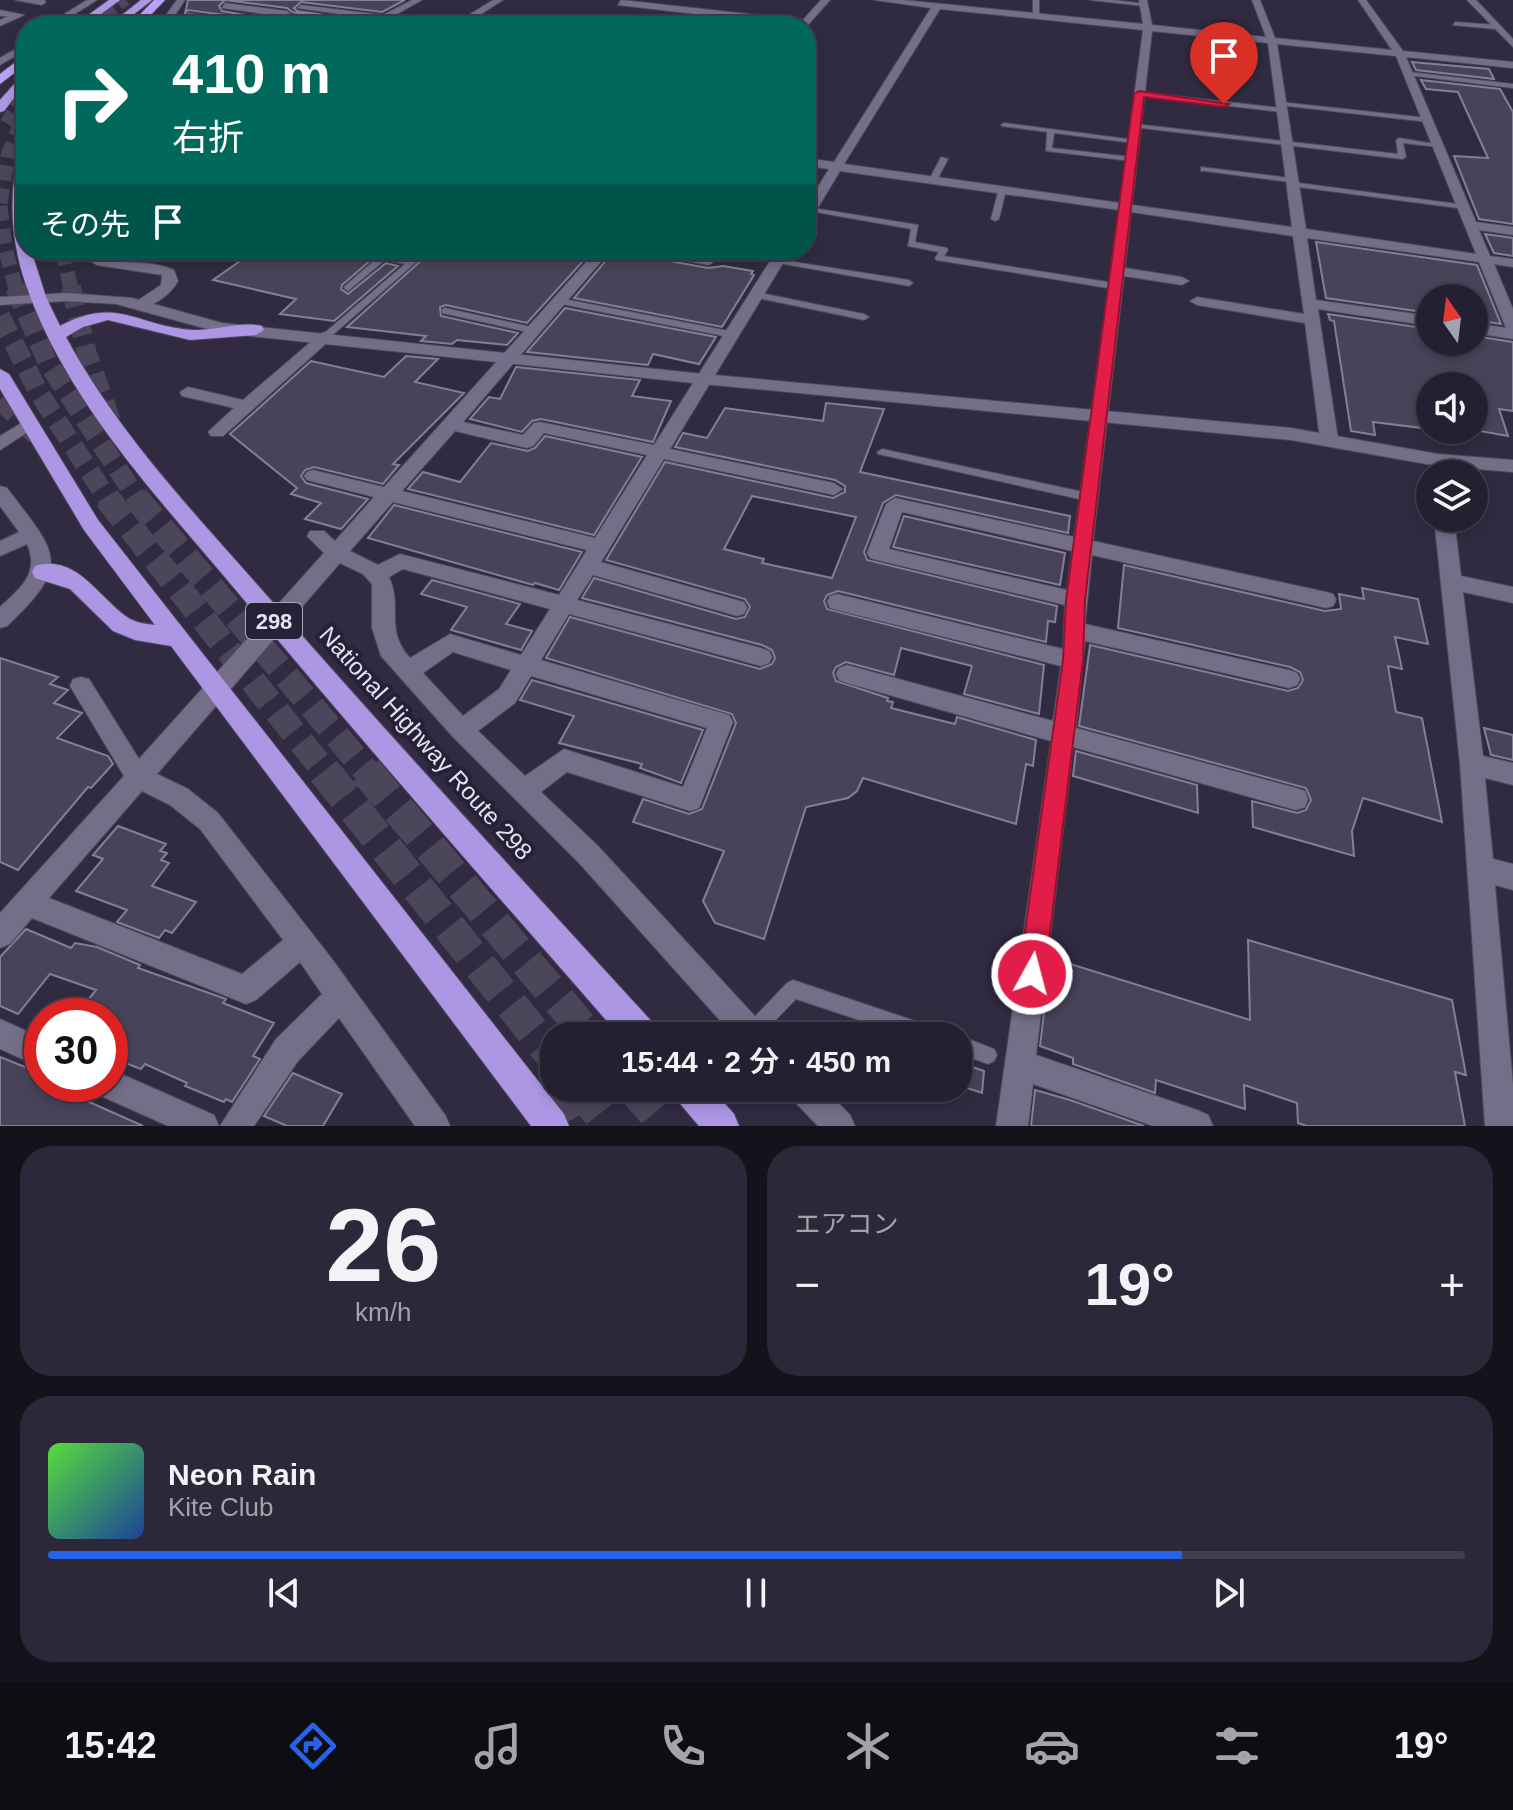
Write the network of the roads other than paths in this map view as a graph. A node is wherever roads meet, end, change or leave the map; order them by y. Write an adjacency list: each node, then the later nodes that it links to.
1 (19, 0): 16 (street)
2 (93, 0): 27 (street)
3 (115, 0): 28 (highway)
4 (147, 0): 29 (highway)
5 (160, 0): 30 (highway)
6 (317, 0): 24 (street)
7 (499, 0): 34 (street)
8 (715, 0): 35 (street)
9 (826, 0): 36 (street)
10 (878, 0): 22 (street)
11 (1036, 0): 37 (lane)
12 (1093, 0): 19 (lane)
13 (1256, 0): 41 (street)
14 (1362, 0): 43 (street)
15 (1471, 0): 40 (street)
16 (42, 2)
17 (395, 2): 18 (street)
18 (414, 2): 33 (street)
19 (1144, 2): 39 (street)
20 (290, 3): 24 (street)
21 (621, 3): 35 (street)
22 (932, 4): 37 (street); 63 (street)
23 (225, 6): 31 (street)
24 (304, 6): 31 (street); 32 (street)
25 (0, 13): 26 (street)
26 (18, 16)
27 (67, 16)
28 (92, 16)
29 (126, 16)
30 (144, 16)
31 (285, 16)
32 (372, 16)
33 (389, 16)
34 (473, 16)
35 (696, 16)
36 (812, 16)
37 (1036, 16): 39 (street)
38 (1455, 24): 40 (lane)
39 (1148, 27): 41 (street); 50 (street)
40 (1496, 27): 42 (street)
41 (1272, 41): 43 (street); 51 (street)
42 (1512, 42)
43 (1400, 54): 45 (street); 46 (street)
44 (16, 61): 47 (highway)
45 (1513, 65)
46 (1409, 74): 48 (lane); 53 (street)
47 (0, 80)
48 (1513, 86)
49 (16, 87): 52 (highway)
50 (1139, 94): 51 (lane); 55 (street)
51 (1280, 107): 53 (lane); 58 (street)
52 (0, 108)
53 (1428, 120): 59 (street)
54 (1004, 125): 56 (lane)
55 (1135, 126): 57 (street); 58 (lane)
56 (1051, 131): 57 (lane); 61 (lane)
57 (1133, 141): 61 (street)
58 (1285, 143): 59 (lane); 66 (street)
59 (1438, 145): 70 (street)
60 (944, 159): 65 (lane)
61 (1131, 159): 69 (street)
62 (816, 163): 63 (street)
63 (837, 166): 65 (street); 68 (street)
64 (1204, 169): 66 (lane)
65 (933, 180): 67 (street)
66 (1291, 182): 70 (lane); 75 (street)
67 (1002, 190): 69 (street); 72 (lane)
68 (816, 200)
69 (1124, 207): 75 (street); 89 (street)
70 (1465, 207): 73 (street)
71 (816, 214): 89 (lane)
72 (995, 219)
73 (1472, 225): 74 (street); 76 (street)
74 (1513, 231)
75 (1297, 232): 76 (street); 98 (street)
76 (1486, 259): 88 (street); 100 (street)
77 (27, 260): 94 (highway, National Highway Route 298 / 298)
78 (97, 260): 99 (street)
79 (380, 260): 92 (lane)
80 (397, 260): 87 (lane)
81 (414, 260): 87 (lane)
82 (595, 260): 96 (street)
83 (696, 260): 86 (lane)
84 (778, 260): 93 (street)
85 (804, 260): 91 (lane)
86 (709, 262)
87 (411, 263): 112 (lane)
88 (1513, 263)
89 (1116, 279): 90 (street); 118 (street)
90 (1182, 281)
91 (909, 283)
92 (348, 288)
93 (756, 295): 102 (lane); 109 (street)
94 (39, 298): 95 (street); 99 (street); 111 (highway, National Highway Route 298 / 298)
95 (0, 301)
96 (559, 301): 107 (street); 109 (lane)
97 (1197, 301): 104 (street)
98 (1308, 303): 103 (street); 104 (street)
99 (142, 304): 106 (street)
100 (1508, 304): 105 (street)
101 (445, 311): 107 (lane)
102 (864, 317)
103 (1416, 319)
104 (1311, 320): 122 (street)
105 (1513, 327)
106 (256, 330): 111 (highway); 112 (street)
107 (532, 330): 113 (street)
108 (1488, 330): 110 (street)
109 (729, 334): 115 (street)
110 (1513, 334)
111 (56, 335): 152 (highway, National Highway Route 298 / 298)
112 (325, 337): 113 (street); 117 (street)
113 (508, 357): 115 (street); 120 (street)
114 (0, 374): 119 (highway)
115 (703, 379): 118 (street); 124 (street)
116 (188, 392): 117 (street)
117 (247, 406): 121 (street)
118 (1098, 416): 122 (street); 133 (street)
119 (28, 424): 123 (street); 154 (highway)
120 (450, 424): 124 (street); 132 (street)
121 (217, 432)
122 (1329, 439): 126 (street)
123 (0, 444)
124 (657, 451): 130 (street); 138 (street)
125 (882, 452): 133 (lane)
126 (1416, 461)
127 (1488, 466): 128 (street)
128 (1513, 466)
129 (313, 476): 132 (street)
130 (834, 489)
131 (0, 492): 135 (street)
132 (387, 495): 138 (street); 140 (street)
133 (1088, 497): 137 (street)
134 (1446, 532): 144 (street)
135 (30, 535): 139 (street); 142 (street)
136 (317, 536): 140 (street)
137 (1083, 545): 146 (street); 146 (street); 147 (street)
138 (599, 546): 141 (street)
139 (0, 549)
140 (336, 553): 143 (street); 152 (street)
141 (588, 566): 149 (street); 150 (street)
142 (43, 572): 151 (street); 154 (highway)
143 (377, 575): 149 (street); 158 (street)
144 (1451, 582): 145 (street); 165 (street)
145 (1513, 595)
146 (1076, 600): 153 (street)
147 (1326, 600)
148 (837, 602): 156 (street)
149 (564, 604): 155 (street); 157 (street)
150 (737, 608)
151 (0, 620)
152 (275, 621): 162 (street); 176 (highway, National Highway Route 298 / 298)
153 (1074, 630): 156 (street); 160 (street)
154 (176, 638): 162 (highway)
155 (761, 657)
156 (1073, 660): 164 (street)
157 (527, 666): 158 (street); 163 (street); 168 (street)
158 (408, 671): 163 (street)
159 (847, 674): 164 (street)
160 (1289, 679)
161 (81, 686): 167 (street)
162 (215, 689): 167 (street); 191 (highway)
163 (461, 730): 168 (street)
164 (1063, 733): 169 (street); 184 (street)
165 (1472, 764): 166 (street); 170 (street)
166 (1513, 774)
167 (137, 776): 172 (street); 174 (street)
168 (524, 791): 177 (street)
169 (1296, 799)
170 (1481, 869): 171 (street); 196 (street)
171 (1513, 877)
172 (28, 903): 173 (street); 174 (street)
173 (0, 934)
174 (302, 942): 175 (street)
175 (341, 995): 189 (street); 190 (street)
176 (630, 1022)
177 (741, 1022)
178 (763, 1022): 179 (lane)
179 (891, 1022)
180 (0, 1034): 181 (street)
181 (24, 1045)
182 (972, 1049): 183 (lane)
183 (988, 1055)
184 (1020, 1064): 194 (street); 195 (street)
185 (128, 1092): 188 (street)
186 (701, 1102): 192 (highway)
187 (816, 1102): 193 (street)
188 (203, 1126)
189 (236, 1126)
190 (434, 1126)
191 (552, 1126)
192 (722, 1126)
193 (839, 1126)
194 (1012, 1126)
195 (1197, 1126)
196 (1501, 1126)

